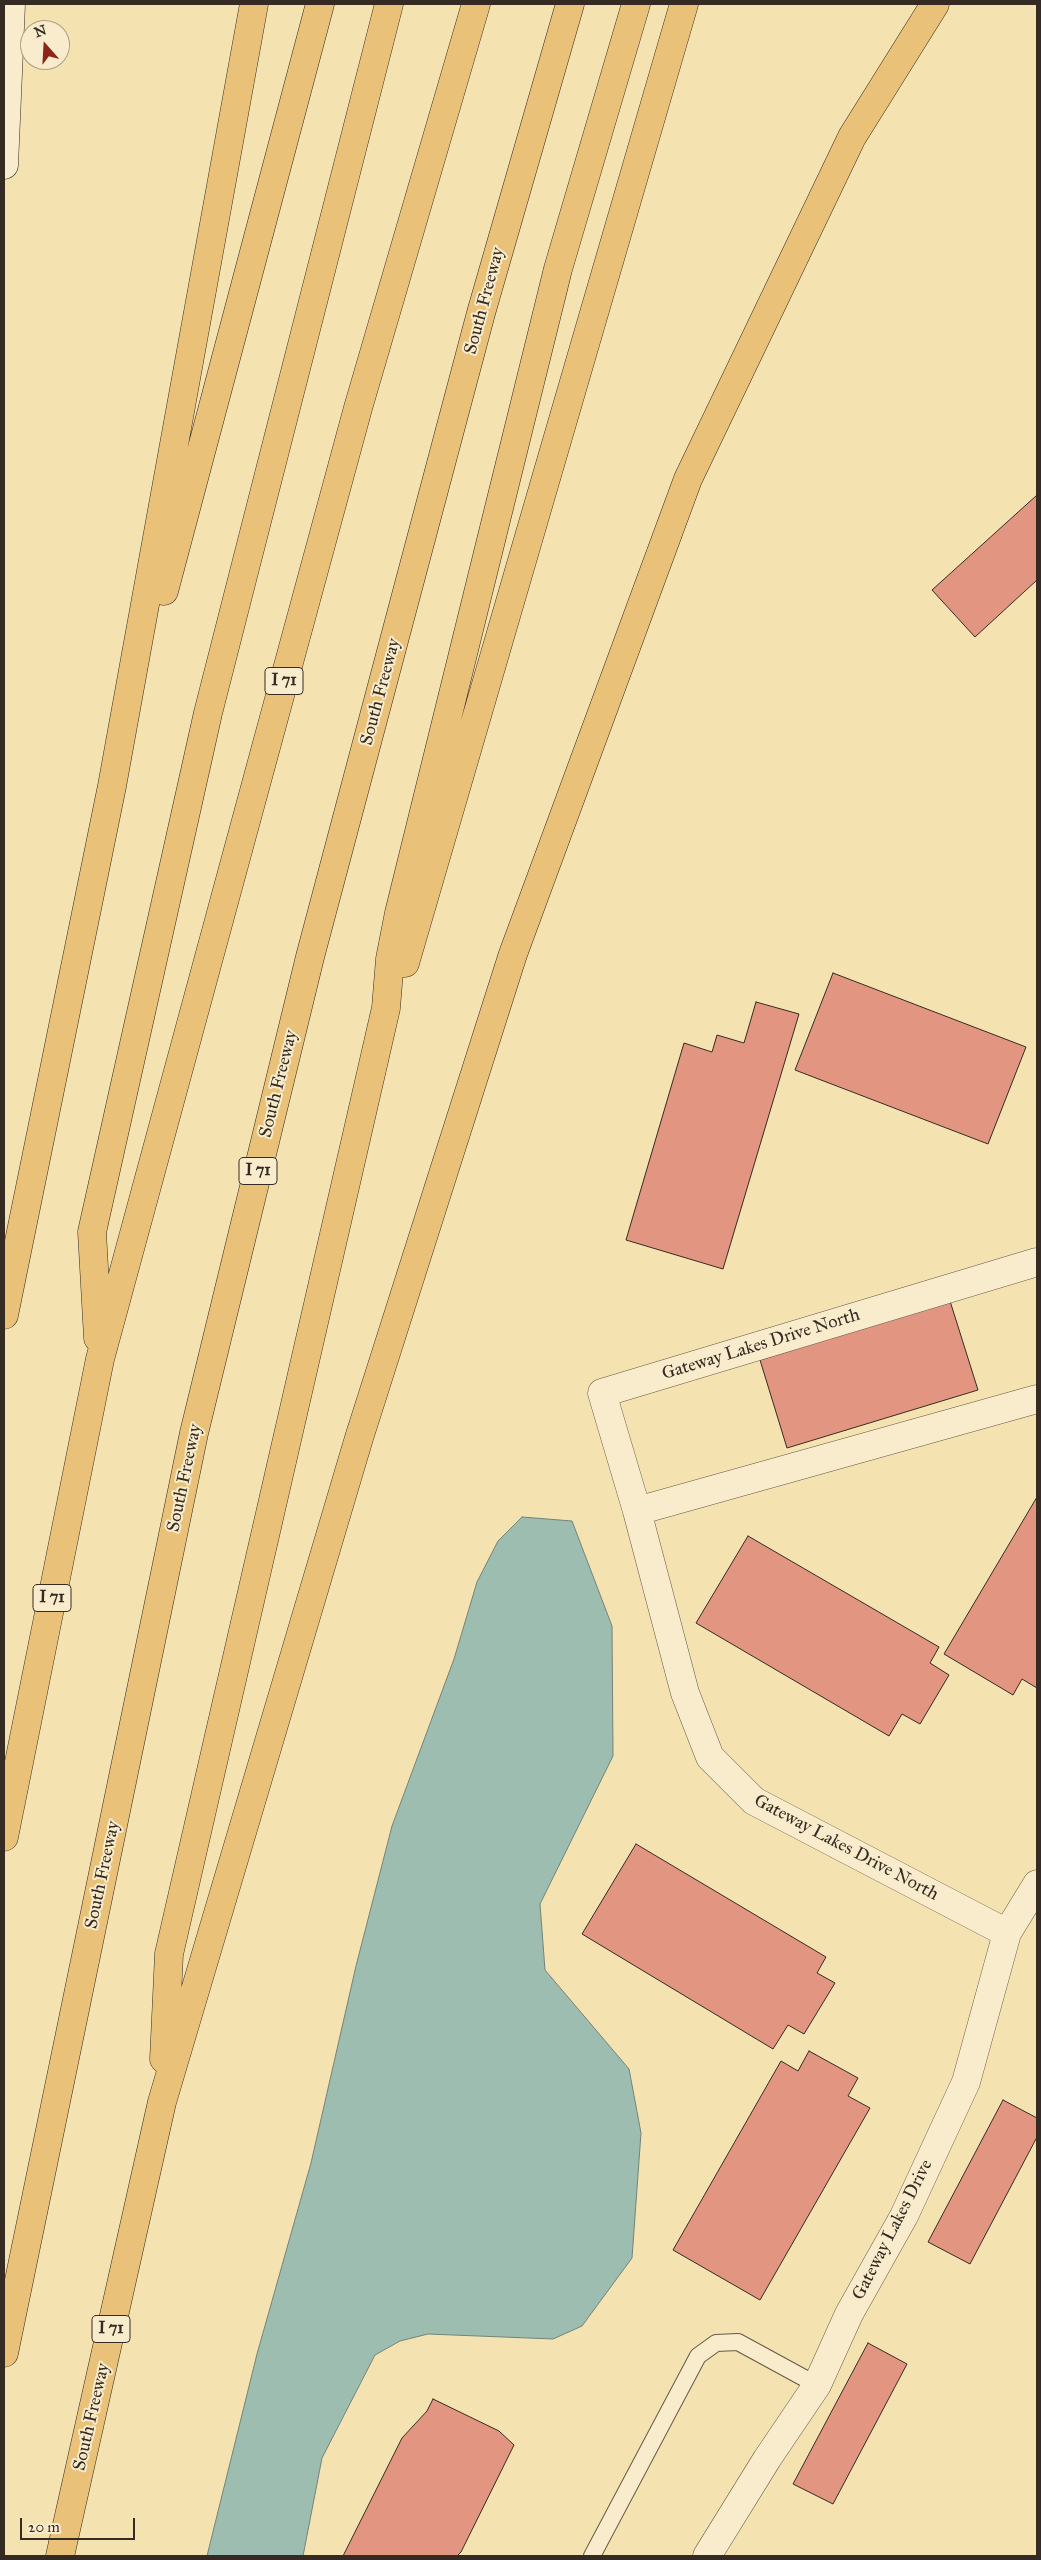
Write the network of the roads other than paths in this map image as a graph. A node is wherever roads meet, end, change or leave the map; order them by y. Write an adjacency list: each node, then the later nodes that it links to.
1 (11, 4): 10 (street)
2 (254, 4): 11 (highway)
3 (320, 4): 11 (highway)
4 (389, 4): 15 (highway)
5 (476, 4): 15 (highway, I 71)
6 (570, 4): 22 (highway, South Freeway / I 71)
7 (636, 4): 12 (highway)
8 (684, 4): 12 (highway)
9 (935, 4): 21 (highway)
10 (4, 165)
11 (112, 786): 14 (highway)
12 (386, 1008): 21 (highway)
13 (1037, 1262): 17 (street, Gateway Lakes Drive North)
14 (4, 1315)
15 (100, 1359): 18 (highway, I 71)
16 (1037, 1399): 17 (street)
17 (637, 1511): 20 (street, Gateway Lakes Drive North)
18 (4, 1837)
19 (1037, 1884): 20 (street, Gateway Lakes Drive)
20 (1007, 1933): 23 (street, Gateway Lakes Drive)
21 (162, 2102): 24 (highway, South Freeway / I 71)
22 (4, 2353)
23 (817, 2385): 25 (lane); 26 (street, Gateway Lakes Drive)
24 (60, 2556)
25 (592, 2556)
26 (707, 2556)

